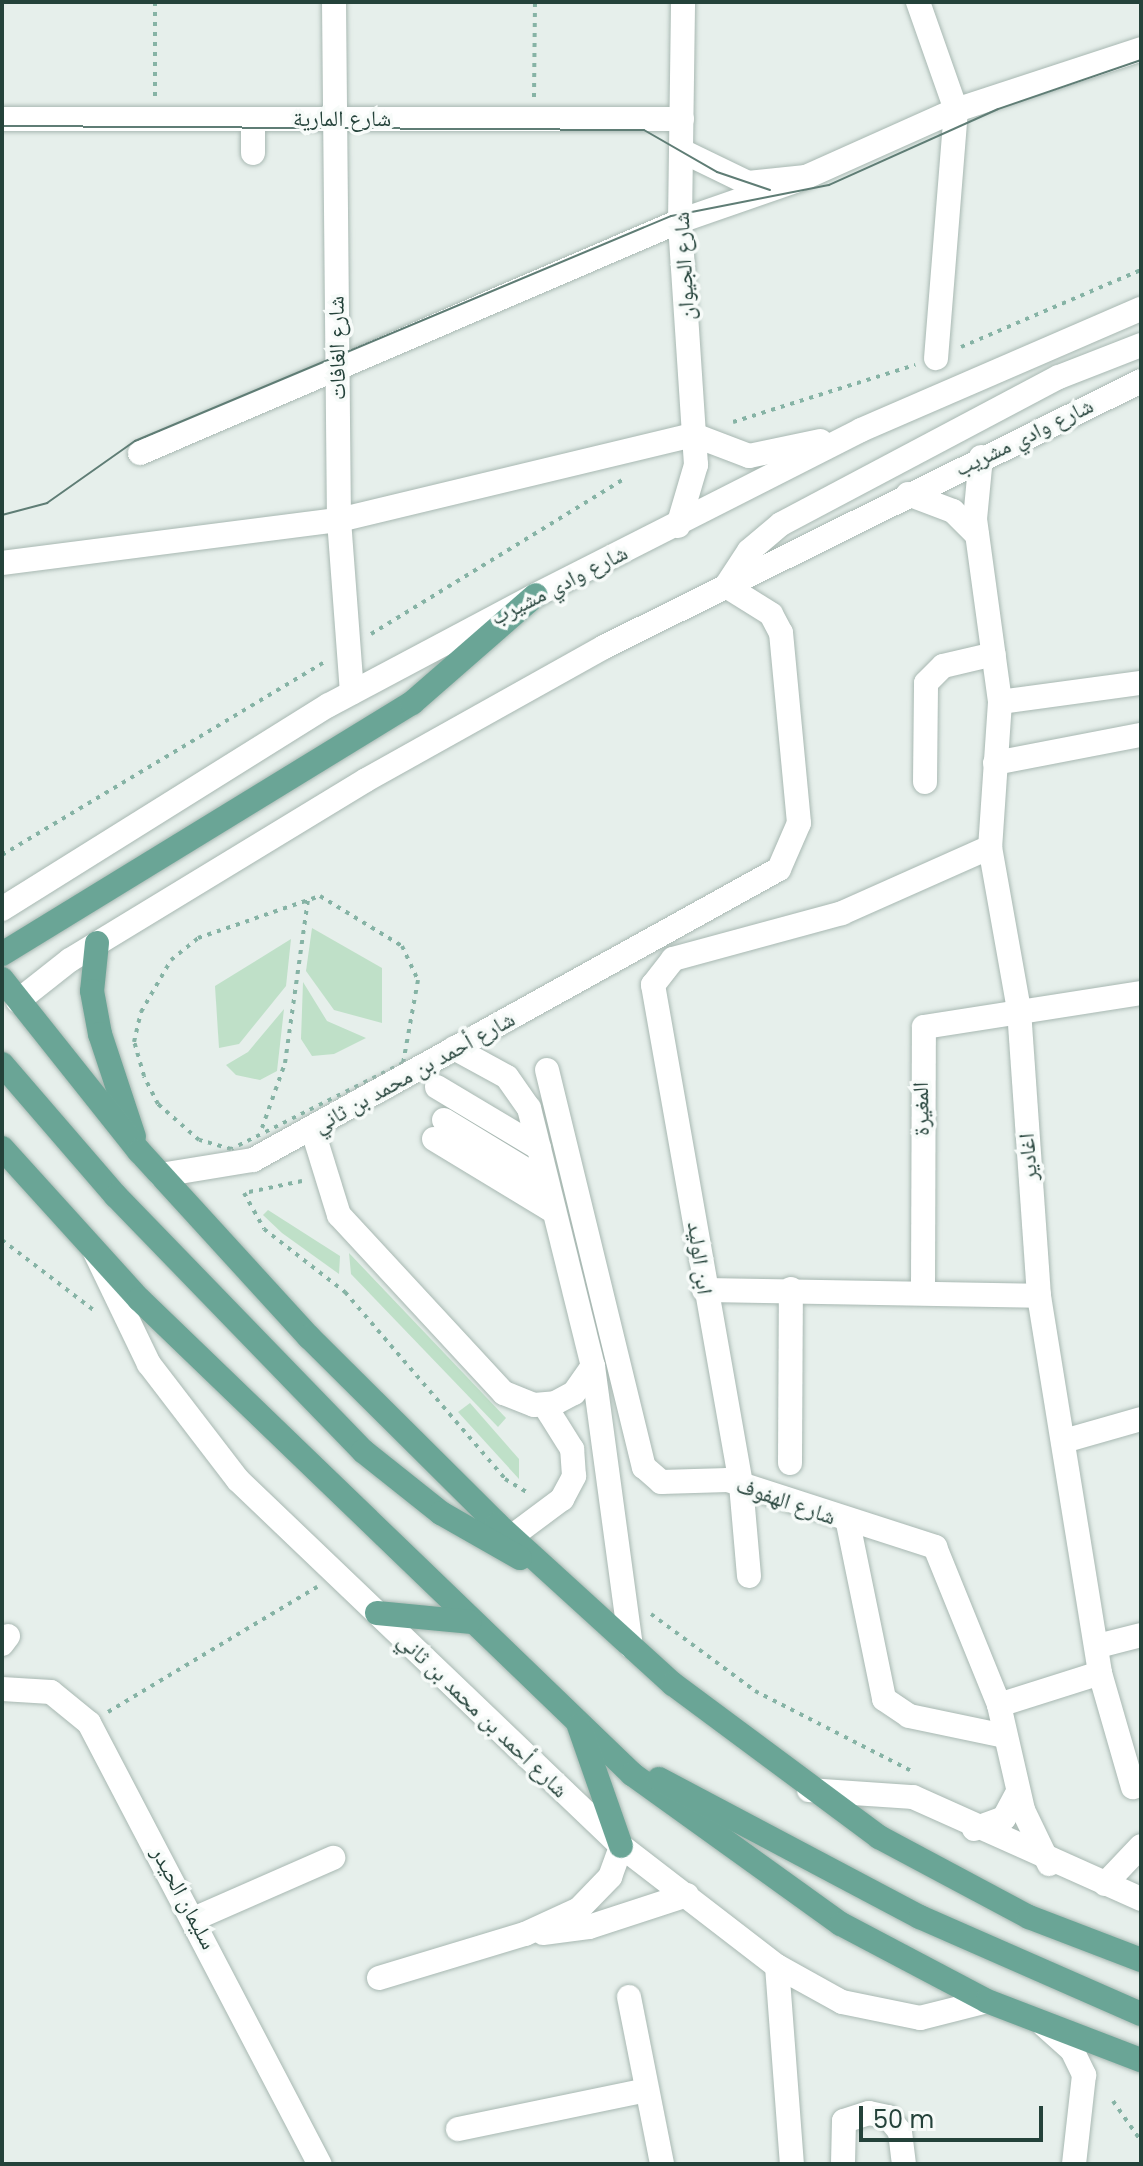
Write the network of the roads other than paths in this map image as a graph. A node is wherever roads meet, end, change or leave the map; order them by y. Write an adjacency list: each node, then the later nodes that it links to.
1 (334, 2): 8 (street, شارع الغافات)
2 (683, 2): 9 (street, شارع الجيوان)
3 (918, 2): 5 (street)
4 (1141, 49): 5 (street)
5 (956, 110): 12 (street); 16 (street)
6 (2, 119): 7 (street, شارع المارية)
7 (253, 119): 8 (street, شارع المارية); 11 (street)
8 (334, 119): 9 (street, شارع المارية); 17 (street, شارع الغافات)
9 (682, 119): 10 (street, شارع الجيوان)
10 (682, 151): 12 (street); 13 (street, شارع الجيوان)
11 (253, 153)
12 (806, 177): 13 (street)
13 (680, 221): 17 (street); 20 (street, شارع الجيوان)
14 (1141, 309): 19 (street, شارع وادي مشيرب)
15 (1141, 345): 28 (street)
16 (936, 358)
17 (336, 366): 21 (street); 24 (street, شارع الغافات)
18 (1141, 381): 22 (street, شارع وادي مشريب)
19 (861, 430): 20 (street); 25 (street, شارع وادي مشيرب)
20 (694, 435): 24 (street); 25 (street, شارع الجيوان)
21 (140, 453)
22 (981, 457): 23 (street, شارع وادي مشريب); 26 (street, اغادير)
23 (908, 494): 26 (street); 28 (street)
24 (339, 520): 27 (street); 32 (street, شارع الغافات)
25 (678, 526): 29 (street, شارع وادي مشيرب)
26 (977, 535): 30 (street, اغادير)
27 (2, 563)
28 (726, 586): 39 (street); 45 (street, شارع أحمد بن محمد بن ثاني)
29 (536, 595): 32 (street, شارع وادي مشيرب); 40 (main road)
30 (994, 661): 33 (street, اغادير); 36 (street)
31 (1141, 683): 33 (street)
32 (352, 693): 38 (street, شارع وادي مشيرب)
33 (1000, 702): 35 (street, اغادير)
34 (1141, 735): 35 (street)
35 (995, 763): 37 (street, اغادير)
36 (925, 782)
37 (990, 847): 44 (street, اغادير); 59 (street, ابن الوليد)
38 (2, 909)
39 (97, 943): 43 (street); 51 (main road)
40 (2, 954)
41 (2, 979): 43 (main road)
42 (1141, 993): 44 (street, المغيرة)
43 (7, 1005): 51 (main road)
44 (1019, 1010): 57 (street, المغيرة); 60 (street, اغادير)
45 (454, 1048): 49 (street, شارع أحمد بن محمد بن ثاني); 50 (street)
46 (2, 1064): 69 (main road)
47 (547, 1070): 66 (street, شارع الهفوف)
48 (437, 1087): 50 (street)
49 (312, 1128): 53 (street, شارع أحمد بن محمد بن ثاني); 62 (street)
50 (539, 1148): 54 (street)
51 (139, 1151): 53 (main road)
52 (6, 1157): 56 (main road, شارع أحمد بن محمد بن ثاني)
53 (161, 1175): 68 (main road)
54 (546, 1182): 55 (street); 55 (street)
55 (553, 1211): 61 (street)
56 (95, 1252): 71 (street, شارع أحمد بن محمد بن ثاني); 72 (main road, شارع أحمد بن محمد بن ثاني)
57 (923, 1288): 58 (street); 60 (street)
58 (791, 1289): 59 (street); 65 (street)
59 (704, 1290): 66 (street, ابن الوليد)
60 (1039, 1296): 64 (street, اغادير)
61 (593, 1366): 62 (street); 74 (street)
62 (545, 1406): 68 (street)
63 (1141, 1419): 64 (street)
64 (1064, 1441): 75 (street, اغادير)
65 (790, 1463)
66 (741, 1484): 67 (street, شارع الهفوف); 70 (street, ابن الوليد)
67 (848, 1523): 78 (street, شارع الهفوف); 80 (street)
68 (511, 1537): 69 (main road)
69 (550, 1574): 74 (main road)
70 (749, 1576)
71 (377, 1613): 72 (main road); 86 (street, شارع أحمد بن محمد بن ثاني)
72 (470, 1622): 79 (main road, شارع أحمد بن محمد بن ثاني)
73 (1141, 1635): 75 (street)
74 (631, 1646): 83 (main road)
75 (1098, 1646): 76 (street, اغادير)
76 (1100, 1673): 78 (street); 82 (street, اغادير)
77 (2, 1689): 93 (street, سليمان الحيدر)
78 (999, 1705): 80 (street, شارع الهفوف)
79 (578, 1724): 81 (main road, شارع أحمد بن محمد بن ثاني); 86 (main road)
80 (1005, 1736): 84 (street, شارع الهفوف)
81 (602, 1745): 99 (main road, شارع أحمد بن محمد بن ثاني); 100 (main road)
82 (1133, 1787)
83 (809, 1790): 85 (street); 95 (main road)
84 (1018, 1792): 85 (street); 89 (street, شارع الهفوف)
85 (974, 1829): 89 (street)
86 (621, 1846): 91 (street, شارع أحمد بن محمد بن ثاني); 94 (street)
87 (1141, 1846): 90 (street)
88 (333, 1858): 93 (street)
89 (1049, 1864): 90 (street)
90 (1105, 1884): 92 (street)
91 (687, 1895): 94 (street); 96 (street, شارع أحمد بن محمد بن ثاني)
92 (1141, 1899)
93 (196, 1918): 105 (street, سليمان الحيدر)
94 (525, 1934): 97 (street)
95 (1141, 1960)
96 (777, 1966): 99 (street, شارع أحمد بن محمد بن ثاني); 107 (street)
97 (379, 1978)
98 (629, 1997): 103 (street)
99 (987, 2001): 101 (main road, شارع أحمد بن محمد بن ثاني)
100 (1141, 2014)
101 (1042, 2024): 102 (main road, شارع أحمد بن محمد بن ثاني); 110 (street)
102 (1141, 2060)
103 (646, 2090): 104 (street); 106 (street)
104 (458, 2129)
105 (320, 2164)
106 (662, 2164)
107 (792, 2164)
108 (843, 2164): 109 (street)
109 (904, 2164)
110 (1074, 2164)

